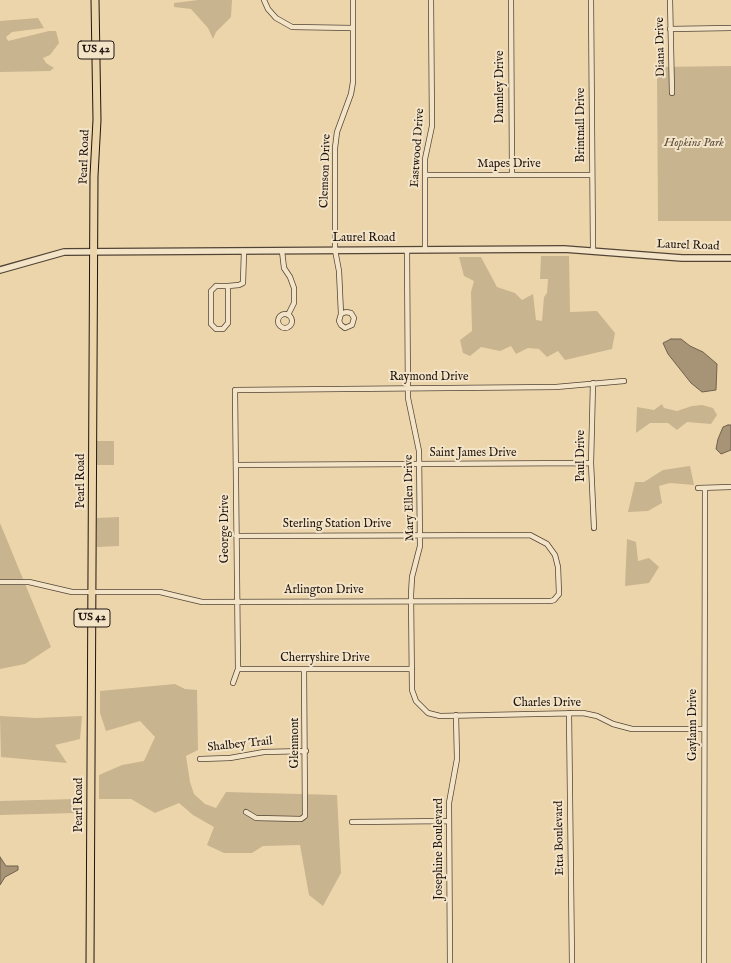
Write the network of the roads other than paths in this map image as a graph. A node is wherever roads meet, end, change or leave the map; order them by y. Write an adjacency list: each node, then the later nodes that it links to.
1 (95, 0): 21 (main road, Pearl Road / US 42)
2 (264, 0): 8 (street)
3 (353, 0): 8 (street, Clemson Drive)
4 (431, 0): 13 (street, Eastwood Drive)
5 (511, 0): 12 (street, Dannley Drive)
6 (591, 0): 14 (street, Brintnall Drive)
7 (670, 0): 10 (street, Diana Drive)
8 (354, 28): 15 (street, Clemson Drive)
9 (731, 28): 10 (street)
10 (670, 29): 11 (street, Diana Drive)
11 (672, 92)
12 (512, 174): 13 (street, Mapes Drive); 14 (street, Mapes Drive)
13 (425, 175): 17 (street, Eastwood Drive)
14 (592, 175): 18 (street, Brintnall Drive)
15 (334, 250): 16 (street, Laurel Road); 20 (street, Laurel Road); 25 (street, Clemson Drive)
16 (407, 250): 17 (street, Laurel Road); 29 (street, Mary Ellen Drive)
17 (425, 250): 18 (street, Laurel Road)
18 (593, 250): 22 (street, Laurel Road)
19 (244, 251): 20 (street, Laurel Road); 21 (street, Laurel Road); 24 (street)
20 (282, 251): 26 (street)
21 (94, 252): 23 (street, Laurel Road); 41 (main road, Pearl Road / US 42)
22 (731, 258)
23 (0, 270)
24 (228, 286): 24 (street)
25 (341, 314)
26 (288, 315)
27 (624, 381): 28 (street, Raymond Drive)
28 (593, 383): 29 (street, Raymond Drive); 31 (street, Paul Drive)
29 (408, 388): 30 (street, Raymond Drive); 33 (street, Mary Ellen Drive)
30 (235, 390): 32 (street, George Drive)
31 (591, 463): 33 (street, Saint James Drive); 37 (street, Paul Drive)
32 (236, 464): 33 (street, Saint James Drive); 39 (street, George Drive)
33 (419, 464): 38 (street, Mary Ellen Drive)
34 (731, 487): 36 (street)
35 (698, 488): 36 (street)
36 (705, 488): 51 (street, Gaylann Drive)
37 (594, 528)
38 (420, 535): 39 (street, Sterling Station Drive); 42 (street, Sterling Station Drive); 43 (street, Mary Ellen Drive)
39 (236, 536): 44 (street, George Drive)
40 (0, 582): 41 (street, Arlington Drive)
41 (92, 592): 44 (street, Arlington Drive); 57 (main road, Pearl Road / US 42)
42 (557, 597): 43 (street, Arlington Drive)
43 (411, 601): 44 (street, Arlington Drive); 47 (street, Mary Ellen Drive)
44 (237, 602): 45 (street, George Drive)
45 (238, 669): 46 (street, Cherryshire Drive); 48 (street, George Drive)
46 (304, 669): 47 (street, Cherryshire Drive); 52 (street, Glenmont)
47 (412, 669): 50 (street, Mary Ellen Drive)
48 (234, 684)
49 (569, 713): 50 (street, Charles Drive); 51 (street, Charles Drive); 59 (street, Etta Boulevard)
50 (456, 716): 55 (street, Josephine Boulevard)
51 (704, 729): 60 (street, Gaylann Drive)
52 (306, 751): 53 (street, Shalbey Trail); 54 (street, Glenmont)
53 (200, 759)
54 (246, 812)
55 (449, 820): 56 (street); 58 (street, Josephine Boulevard)
56 (352, 822)
57 (90, 963)
58 (450, 963)
59 (572, 963)
60 (704, 963)

